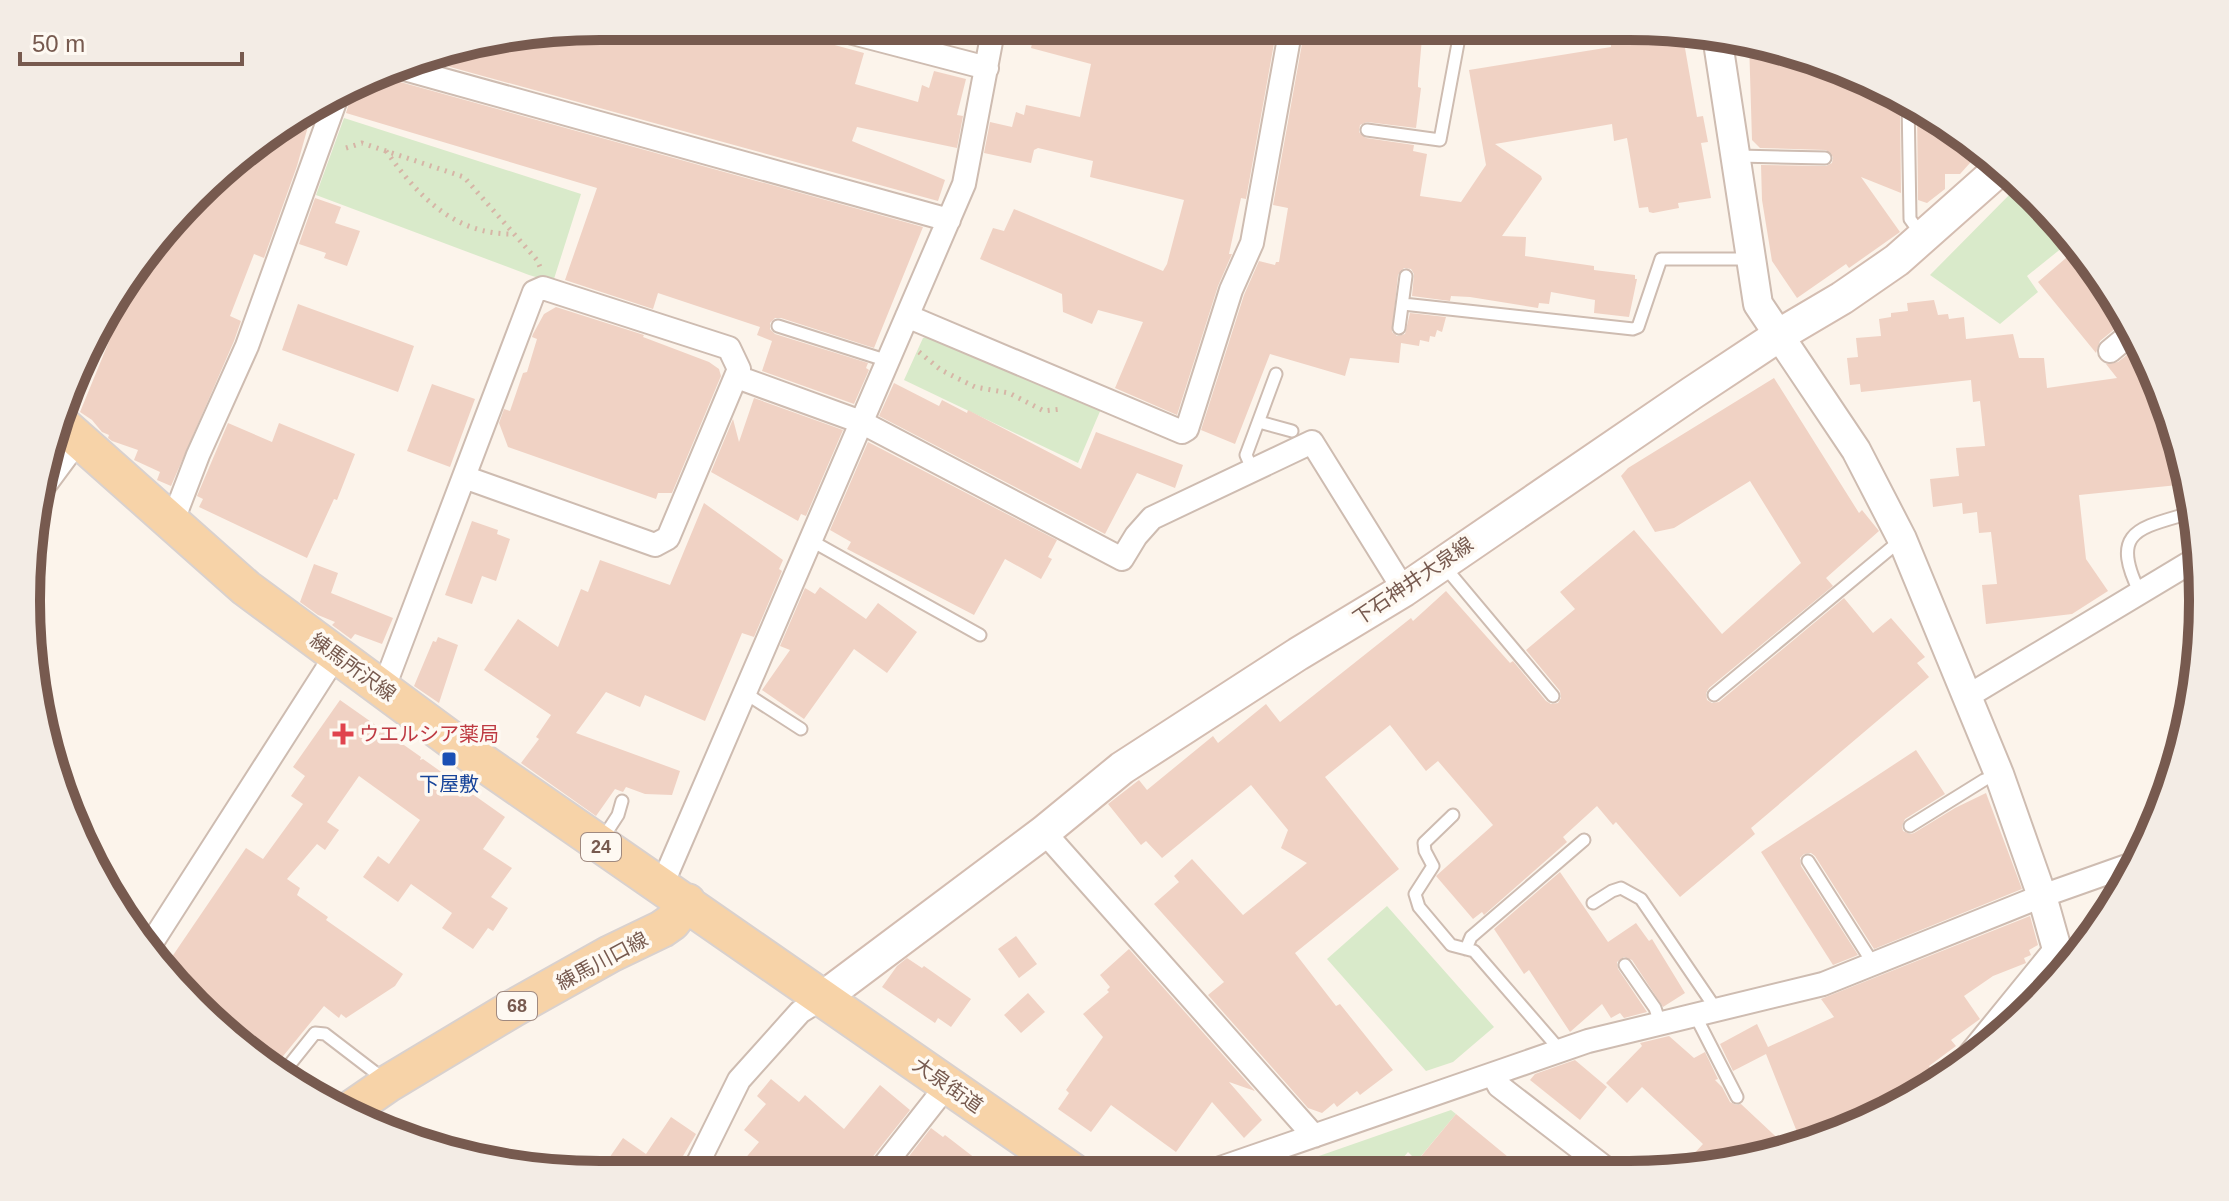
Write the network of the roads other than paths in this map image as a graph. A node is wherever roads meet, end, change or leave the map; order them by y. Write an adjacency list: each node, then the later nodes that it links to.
1 (880, 40): 6 (street)
2 (992, 40): 6 (street)
3 (1289, 40): 19 (street)
4 (1459, 40): 10 (lane)
5 (1719, 48): 11 (street)
6 (987, 68): 14 (street)
7 (415, 72): 14 (street)
8 (332, 109): 35 (street)
9 (1908, 115): 15 (lane)
10 (1367, 130)
11 (1736, 156): 12 (lane); 16 (street)
12 (1825, 158)
13 (1992, 174): 15 (main road, 下石神井大泉線)
14 (949, 220): 19 (street)
15 (1924, 237): 22 (main road, 下石神井大泉線)
16 (1750, 259): 18 (lane); 22 (street)
17 (1406, 276): 18 (lane)
18 (1403, 304): 21 (lane)
19 (907, 316): 25 (street)
20 (778, 326): 25 (lane)
21 (1399, 328)
22 (1781, 334): 36 (street); 38 (main road, 下石神井大泉線)
23 (2124, 339): 24 (street)
24 (2110, 351)
25 (888, 361): 28 (street)
26 (1276, 374): 29 (lane)
27 (737, 377): 28 (street); 33 (street); 33 (street)
28 (861, 422): 32 (street); 37 (street)
29 (1259, 422): 31 (lane); 32 (lane)
30 (67, 429): 35 (main road, 練馬所沢線 / 24)
31 (1292, 431)
32 (1253, 471): 40 (street)
33 (464, 477): 44 (street)
34 (2182, 515): 41 (lane)
35 (172, 523): 43 (main road, 練馬所沢線 / 24)
36 (1902, 539): 46 (lane); 48 (street)
37 (810, 540): 42 (lane); 45 (street)
38 (1441, 563): 40 (main road, 下石神井大泉線); 47 (lane)
39 (2188, 564): 41 (street)
40 (1404, 590): 54 (main road, 下石神井大泉線)
41 (2140, 593): 48 (street)
42 (980, 635)
43 (336, 655): 44 (main road, 練馬所沢線 / 24); 62 (street)
44 (383, 690): 56 (main road, 練馬所沢線 / 24)
45 (745, 693): 49 (lane); 59 (street)
46 (1714, 695)
47 (1553, 696)
48 (1968, 696): 50 (street)
49 (801, 729)
50 (1999, 774): 53 (lane); 60 (street)
51 (622, 801): 56 (lane)
52 (1453, 815): 63 (lane)
53 (1910, 826)
54 (1044, 832): 67 (main road, 下石神井大泉線); 77 (street)
55 (1584, 840): 63 (lane)
56 (599, 845): 59 (main road, 練馬所沢線 / 24)
57 (1808, 861): 66 (lane)
58 (2121, 868): 60 (street)
59 (674, 894): 67 (main road, 練馬所沢線 / 24); 73 (main road, 練馬川口線 / 68)
60 (2042, 896): 64 (street); 66 (street)
61 (1593, 903): 68 (lane)
62 (154, 939)
63 (1466, 949): 70 (lane)
64 (2060, 958)
65 (1625, 965): 69 (lane)
66 (1874, 966): 68 (street)
67 (824, 997): 74 (main road, 大泉街道 / 24); 78 (street)
68 (1706, 1012): 69 (street); 75 (lane)
69 (1660, 1023): 70 (street)
70 (1560, 1050): 72 (street)
71 (288, 1066): 73 (lane)
72 (1493, 1075): 77 (street); 82 (street)
73 (389, 1083): 76 (main road, 練馬川口線 / 68)
74 (948, 1084): 79 (street); 80 (main road, 大泉街道 / 24)
75 (1737, 1097)
76 (357, 1105)
77 (1314, 1136): 81 (street)
78 (699, 1161)
79 (887, 1161)
80 (1057, 1161)
81 (1241, 1161)
82 (1596, 1161)

